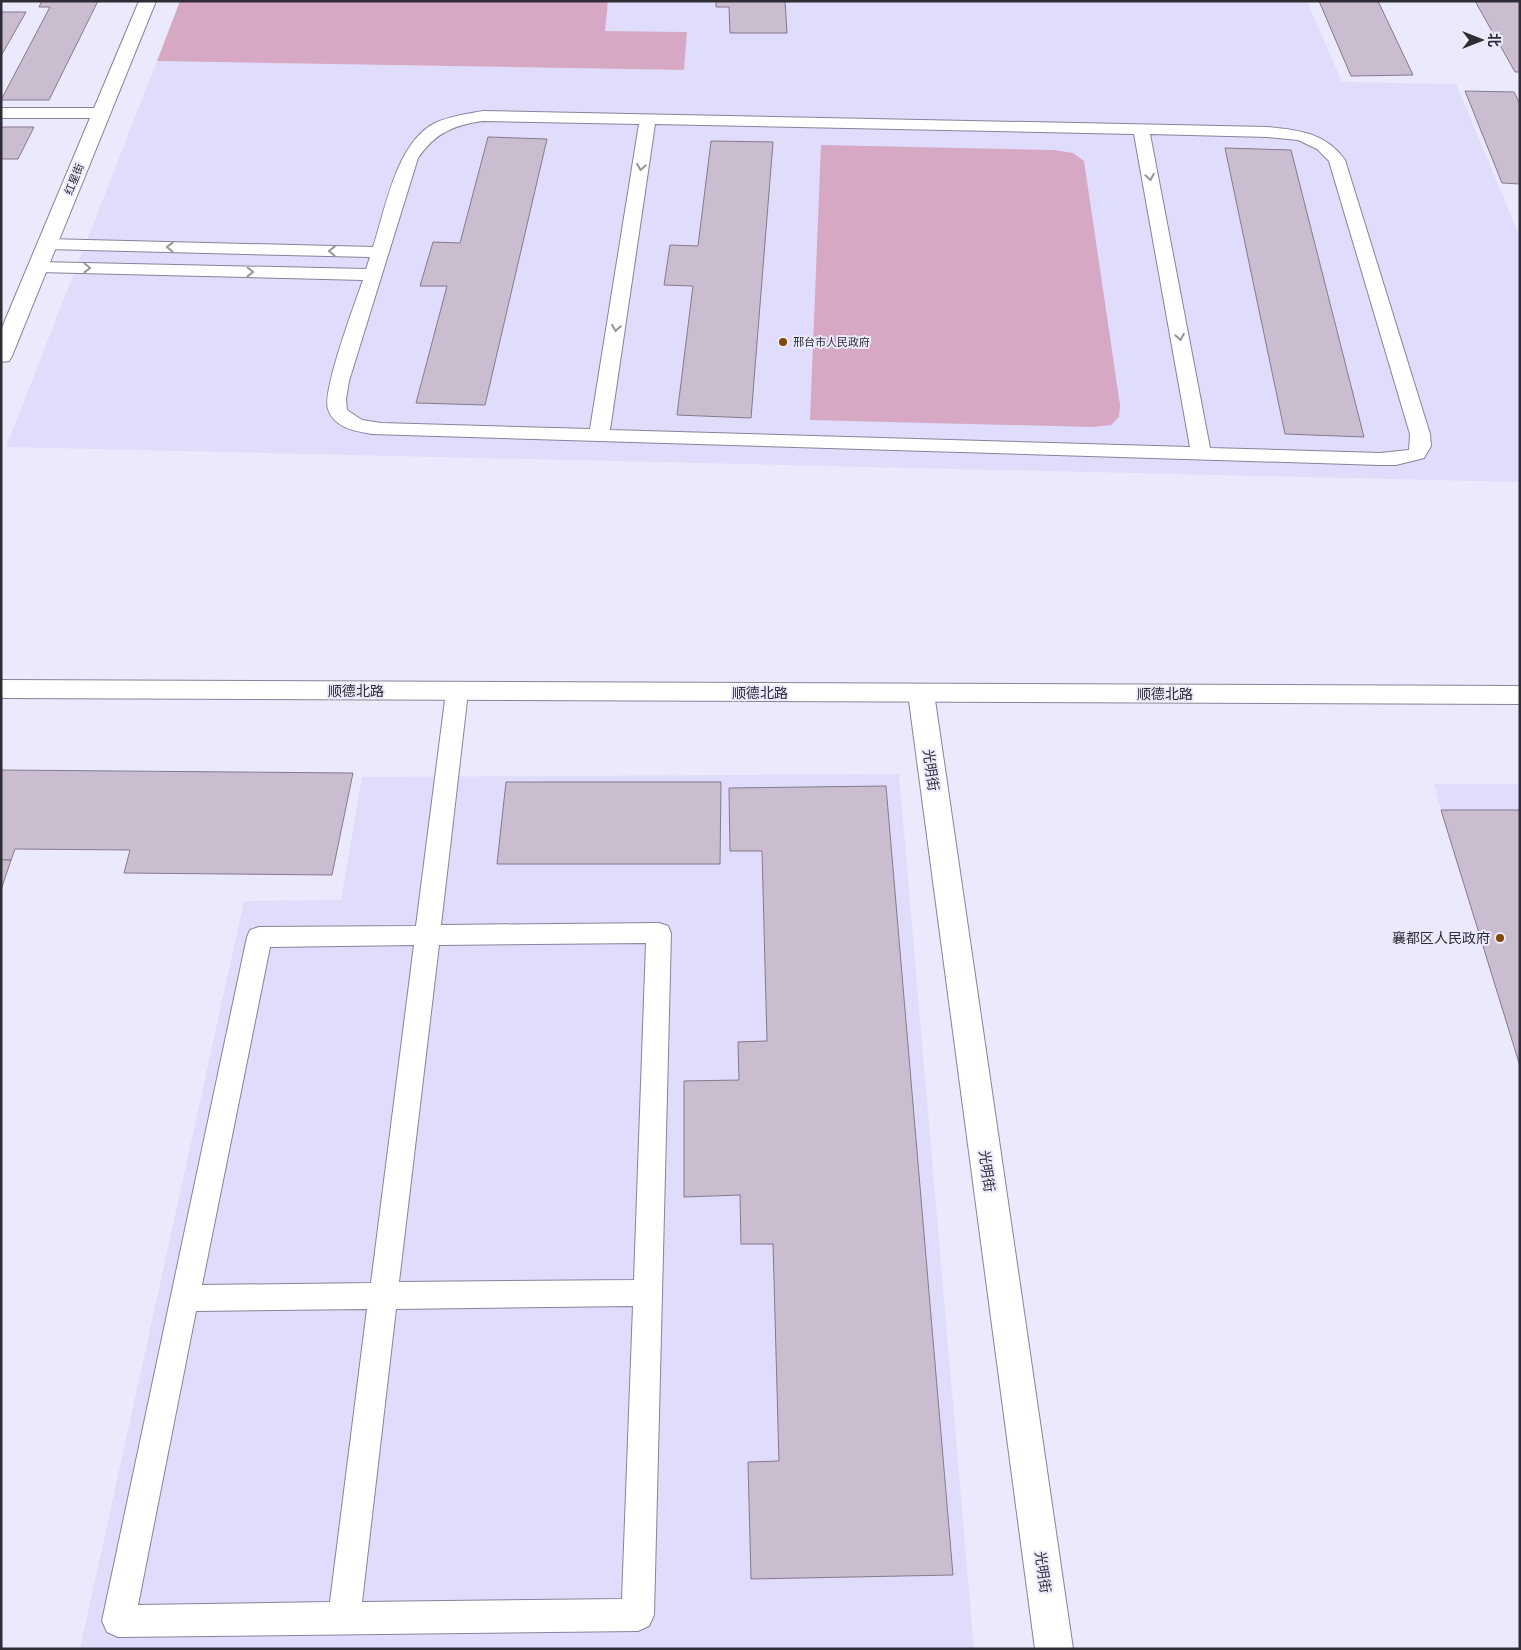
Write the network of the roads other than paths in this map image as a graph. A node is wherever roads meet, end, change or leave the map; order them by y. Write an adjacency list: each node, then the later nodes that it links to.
1 (148, 1): 3 (street, 红星街)
2 (1, 113): 3 (lane)
3 (102, 113): 6 (street, 红星街)
4 (648, 119): 5 (lane); 7 (lane); 11 (lane, one-way to 11)
5 (1141, 129): 12 (lane, one-way to 12); 12 (lane)
6 (47, 244): 7 (lane, one-way to 6); 8 (street, 红星街)
7 (381, 252): 9 (lane)
8 (38, 267): 9 (lane, one-way to 9); 10 (street, 红星街)
9 (374, 275): 11 (lane)
10 (1, 356)
11 (599, 436): 12 (lane)
12 (1201, 453)
13 (1, 689): 14 (street, 顺德北路)
14 (456, 692): 15 (street, 顺德北路); 17 (lane)
15 (920, 693): 16 (street, 顺德北路); 22 (street, 光明街)
16 (1520, 695)
17 (427, 935): 18 (lane); 19 (lane); 20 (lane)
18 (647, 1294): 19 (lane); 21 (lane)
19 (383, 1296): 20 (lane); 21 (lane)
20 (184, 1298): 21 (lane)
21 (344, 1618)
22 (1054, 1649)

